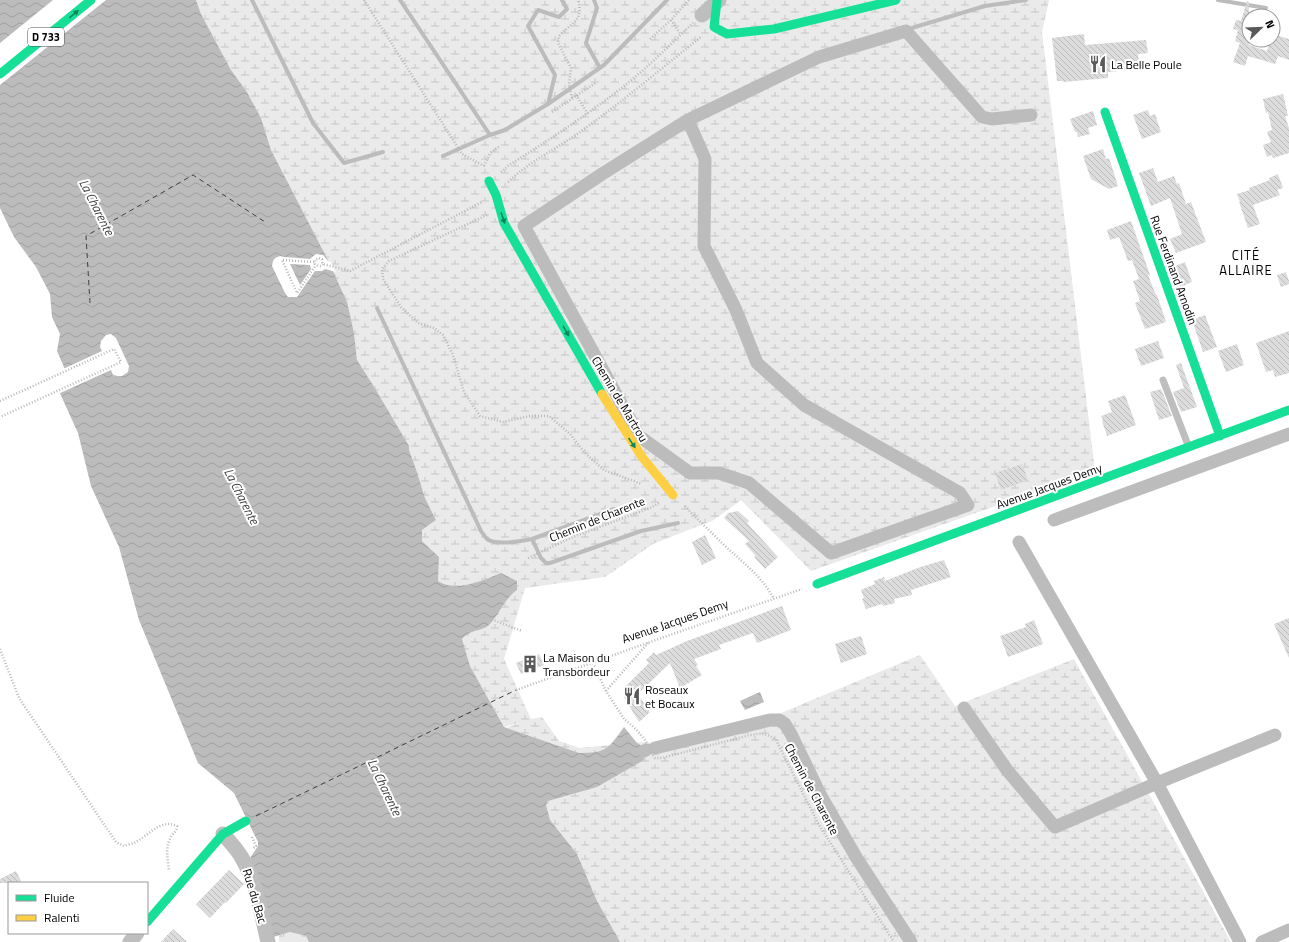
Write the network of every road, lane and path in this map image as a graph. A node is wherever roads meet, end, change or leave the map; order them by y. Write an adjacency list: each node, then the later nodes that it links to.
1 (91, 0): 12 (street, D 733, one-way to 1)
2 (364, 0): 20 (path)
3 (578, 0): 15 (path)
4 (689, 0): 8 (path)
5 (896, 0): 9 (street)
6 (718, 1): 7 (street); 9 (street)
7 (702, 15): 10 (path)
8 (671, 20): 10 (path); 11 (path)
9 (714, 27): 23 (path)
10 (681, 35): 18 (path)
11 (650, 39)
12 (0, 74)
13 (596, 82): 14 (path)
14 (576, 96): 15 (path); 18 (path)
15 (572, 98): 16 (path)
16 (552, 112)
17 (1106, 112): 34 (street, Rue Ferdinand Arnodin)
18 (588, 114): 21 (path)
19 (500, 146): 20 (path)
20 (484, 166): 21 (path)
21 (489, 181): 23 (street, Chemin de Martrou)
22 (250, 188): 25 (path)
23 (496, 195): 24 (street, Chemin de Martrou); 27 (path)
24 (500, 209): 36 (path); 37 (street, Chemin de Martrou, one-way to 37)
25 (280, 256)
26 (315, 264): 26 (path); 27 (path); 27 (path)
27 (323, 264)
28 (73, 271): 29 (path)
29 (106, 335)
30 (1163, 380): 35 (lane)
31 (0, 401): 33 (path)
32 (1289, 410): 34 (street, Avenue Jacques Demy)
33 (0, 417)
34 (1220, 436): 35 (street, Avenue Jacques Demy)
35 (1189, 447): 39 (street, Avenue Jacques Demy)
36 (646, 485)
37 (673, 495): 38 (path, Chemin de Charente); 40 (path)
38 (528, 558)
39 (817, 584): 40 (path, Avenue Jacques Demy)
40 (774, 599): 43 (path, Avenue Jacques Demy)
41 (475, 613): 42 (path)
42 (522, 631)
43 (650, 642): 45 (path, Avenue Jacques Demy); 47 (path)
44 (0, 649): 51 (path)
45 (593, 663): 46 (path, Avenue Jacques Demy); 47 (path, Chemin de Charente)
46 (516, 690)
47 (606, 691): 56 (path, Chemin de Charente)
48 (246, 821): 49 (street); 50 (path)
49 (223, 834): 50 (street, Rue du Bac); 51 (street)
50 (242, 859): 55 (street, Rue du Bac)
51 (177, 887): 52 (street)
52 (148, 921)
53 (136, 934): 54 (street)
54 (130, 942)
55 (268, 942)
56 (894, 942)

